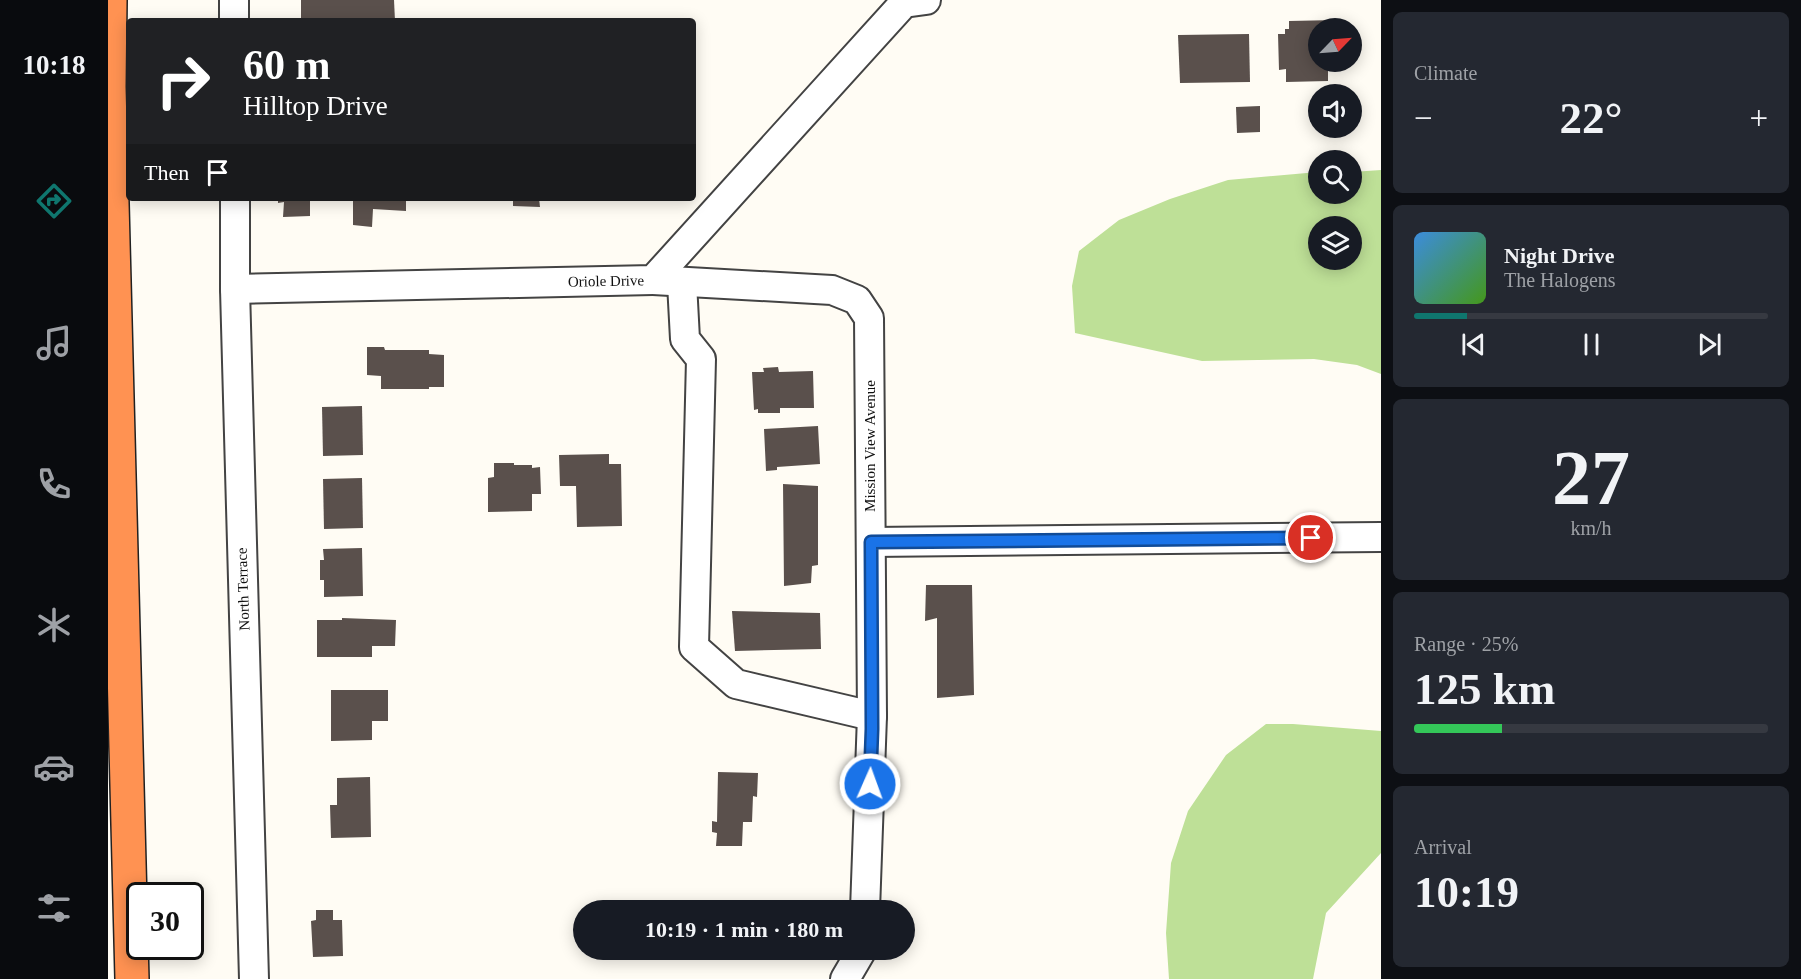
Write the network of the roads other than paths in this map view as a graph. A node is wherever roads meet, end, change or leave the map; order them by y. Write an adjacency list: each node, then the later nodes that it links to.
1 (110, 0): 14 (highway)
2 (234, 0): 4 (street)
3 (912, 1): 6 (street, Oriole Drive)
4 (234, 18)
5 (235, 201): 8 (street, North Terrace)
6 (653, 280): 7 (street, Mission View Avenue); 8 (street, Oriole Drive)
7 (682, 283): 10 (street, Mission View Avenue); 11 (street)
8 (235, 290): 15 (street, North Terrace)
9 (1381, 537): 10 (street)
10 (871, 542): 11 (street, Mission View Avenue)
11 (872, 716): 12 (street, Mission View Avenue)
12 (865, 900)
13 (856, 960): 16 (street)
14 (132, 979)
15 (254, 979)
16 (845, 979)

